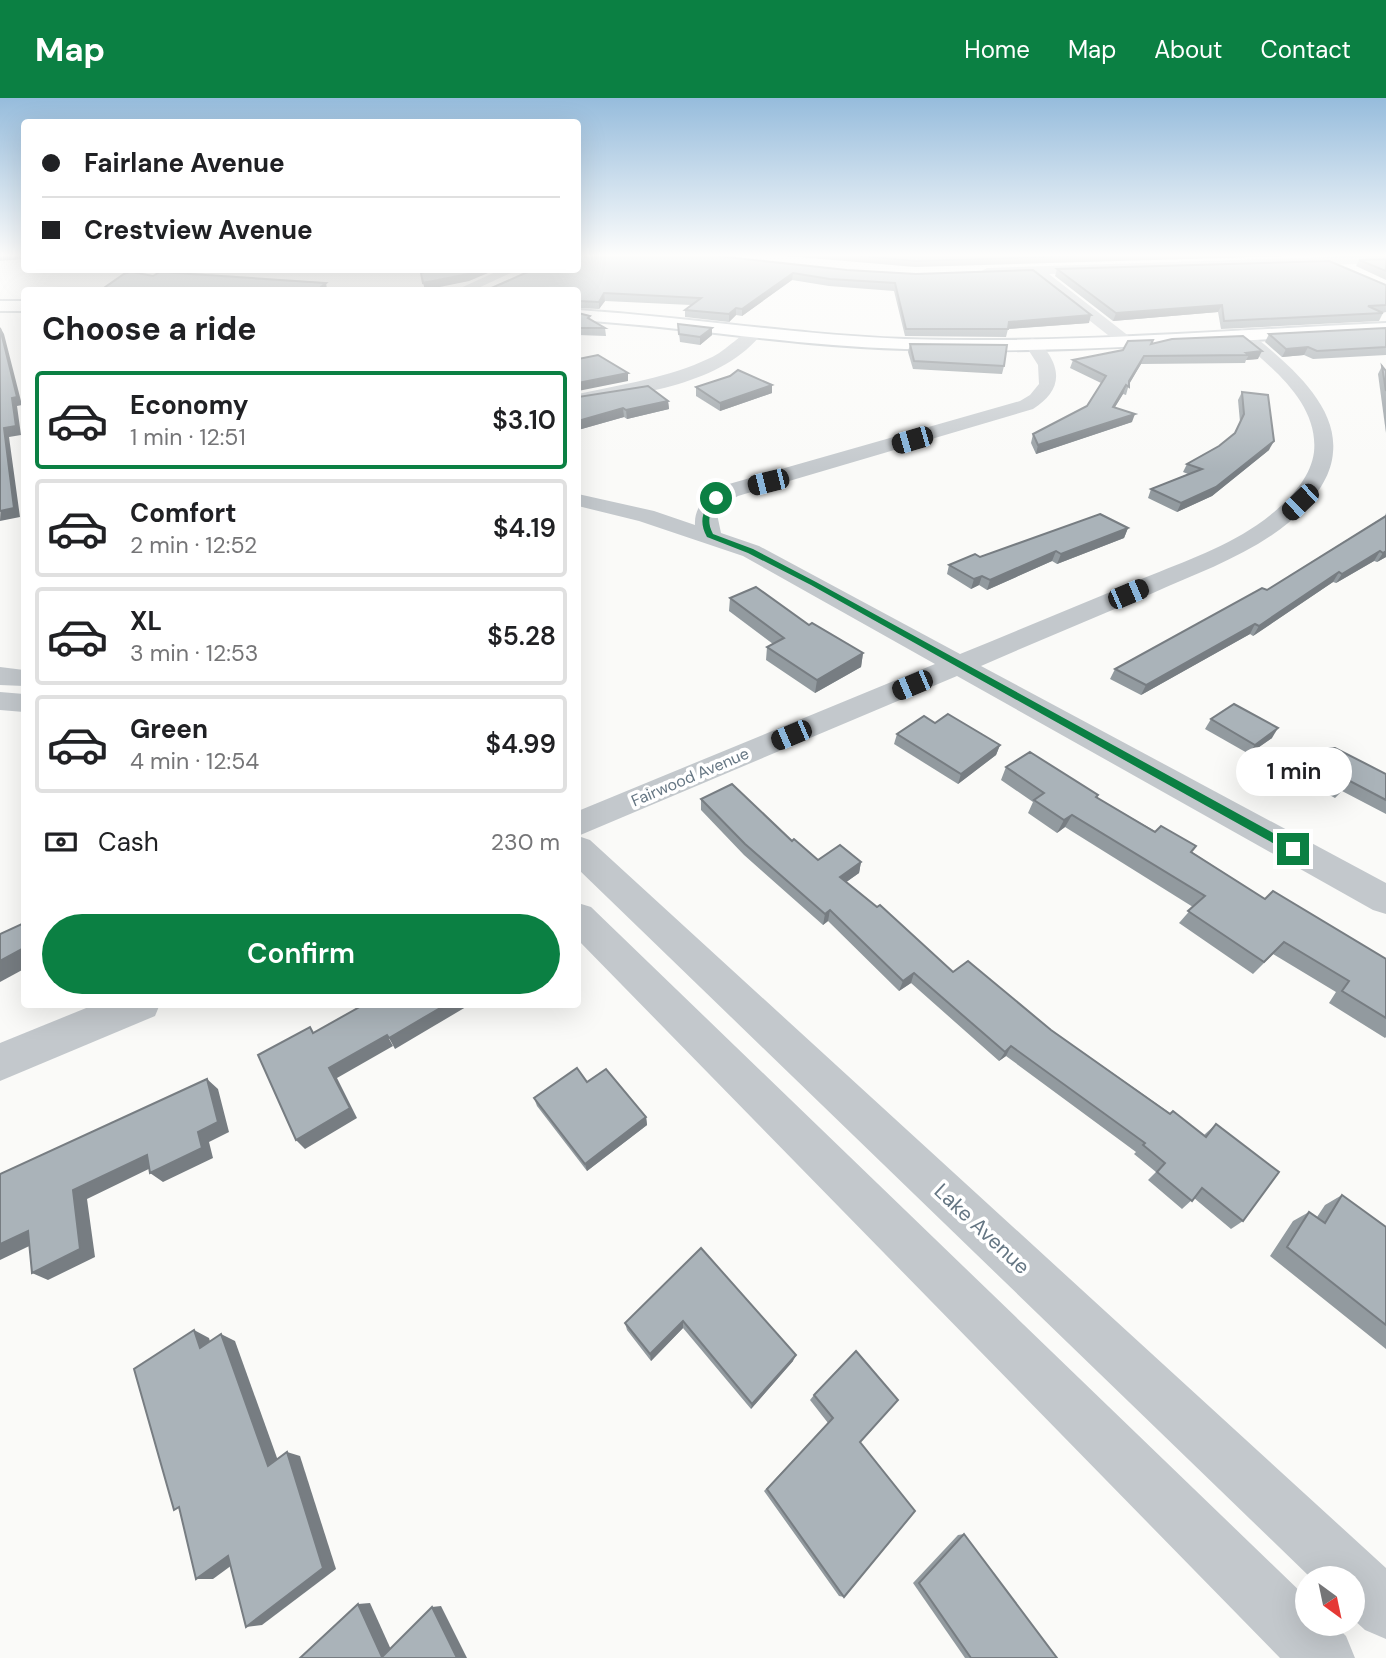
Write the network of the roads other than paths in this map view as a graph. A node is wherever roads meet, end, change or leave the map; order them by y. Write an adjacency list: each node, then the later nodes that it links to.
1 (716, 327): 4 (street)
2 (1107, 327): 6 (street)
3 (1386, 328): 5 (street)
4 (755, 332): 7 (street); 8 (street)
5 (1242, 334): 6 (street); 11 (street, Fairwood Avenue)
6 (1124, 340): 7 (street)
7 (1032, 343): 10 (street)
8 (581, 398)
9 (581, 501): 10 (street)
10 (710, 535): 11 (street)
11 (960, 664): 16 (street, Fairwood Avenue); 18 (street)
12 (0, 676): 13 (street)
13 (21, 678)
14 (0, 701): 15 (street)
15 (21, 703)
16 (581, 823)
17 (581, 852): 22 (street, Lake Avenue)
18 (1386, 901)
19 (581, 920): 23 (street)
20 (131, 1008): 21 (street)
21 (0, 1062)
22 (1386, 1609)
23 (1324, 1658)

